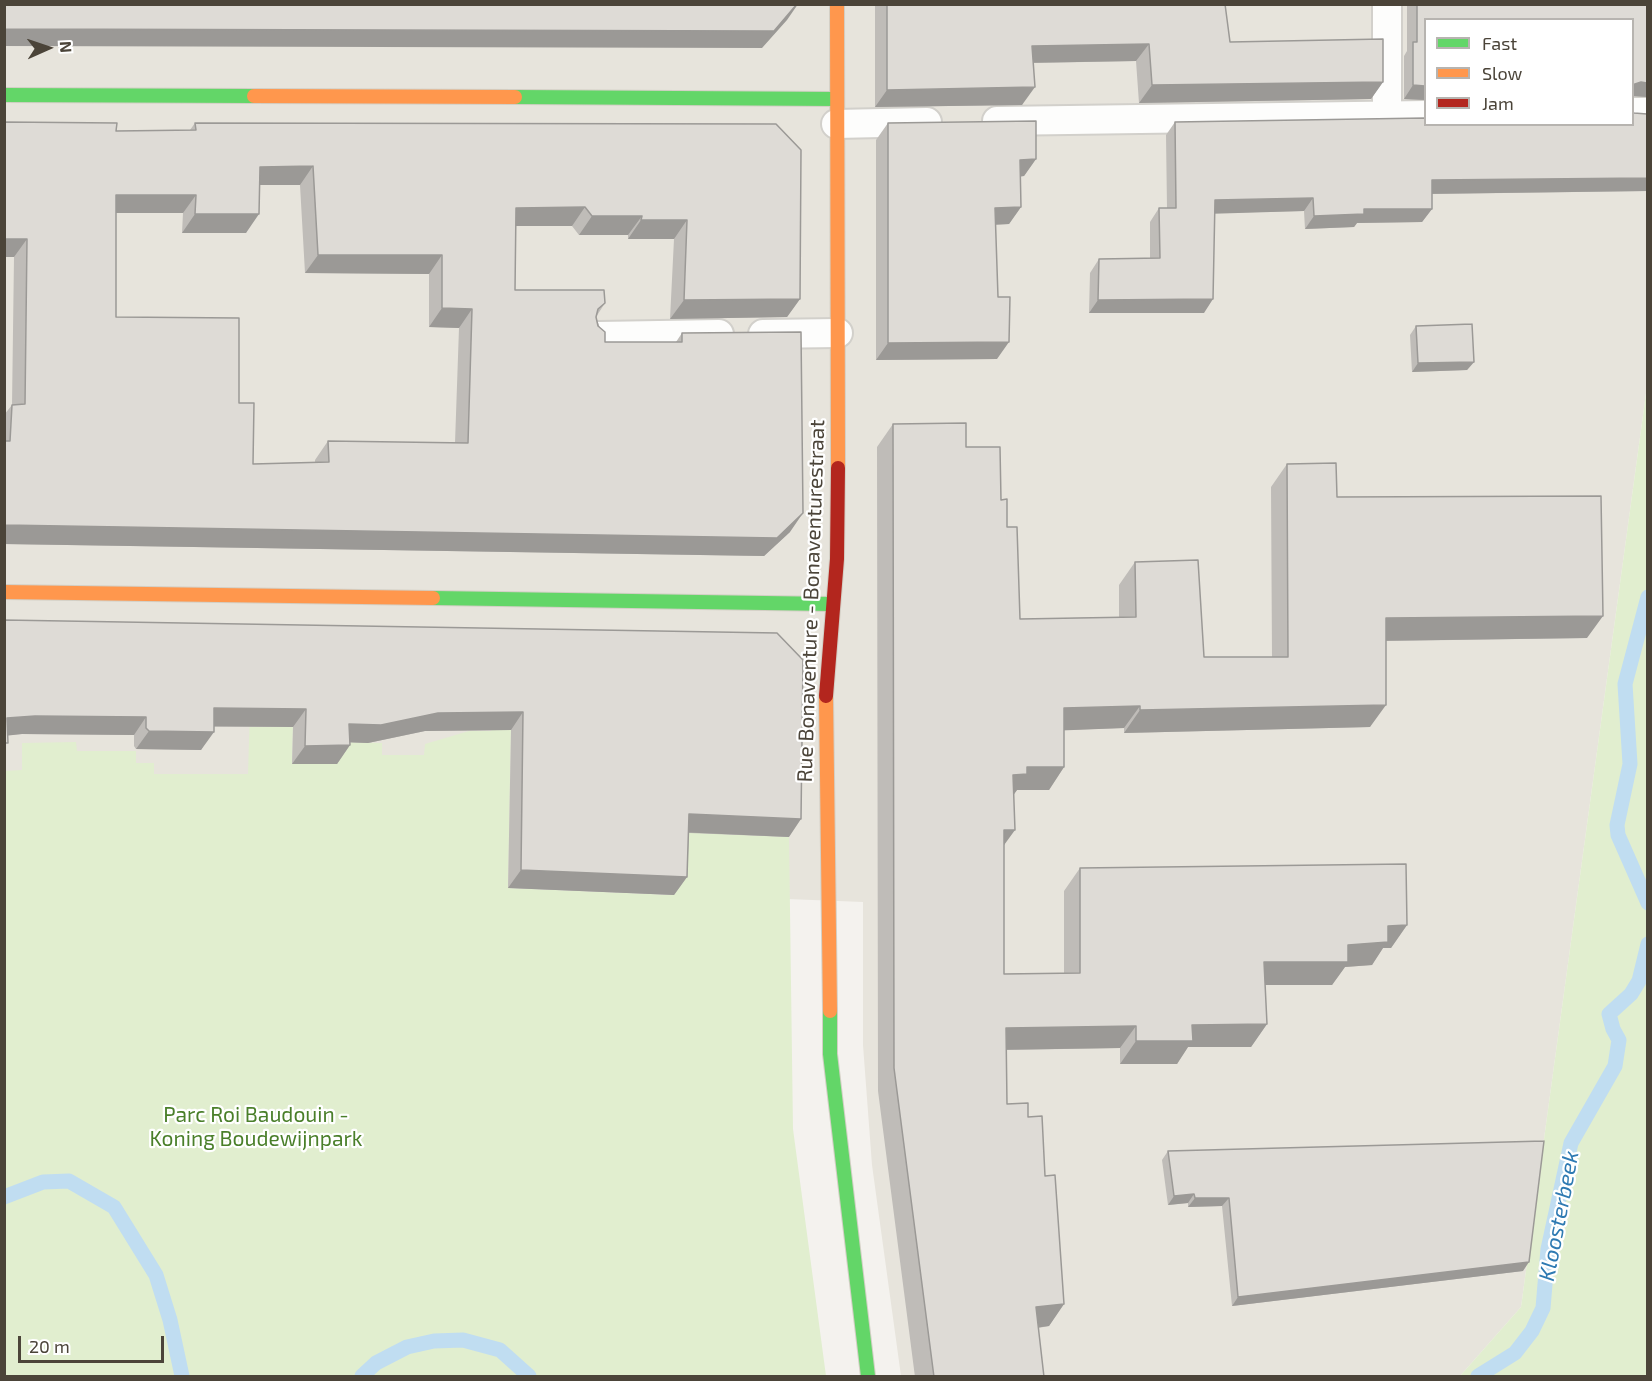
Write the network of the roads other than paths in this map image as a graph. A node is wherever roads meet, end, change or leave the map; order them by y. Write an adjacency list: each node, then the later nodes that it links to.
1 (837, 4): 4 (street, Rue Bonaventure - Bonaventurestraat)
2 (1387, 4): 6 (lane)
3 (4, 95): 4 (street)
4 (837, 111): 6 (lane); 7 (street, Rue Bonaventure - Bonaventurestraat)
5 (1424, 115): 6 (lane)
6 (1388, 116)
7 (838, 333): 8 (lane); 10 (street, Rue Bonaventure - Bonaventurestraat)
8 (598, 336)
9 (4, 592): 10 (street)
10 (831, 604): 11 (street, Rue Bonaventure - Bonaventurestraat)
11 (868, 1377)

